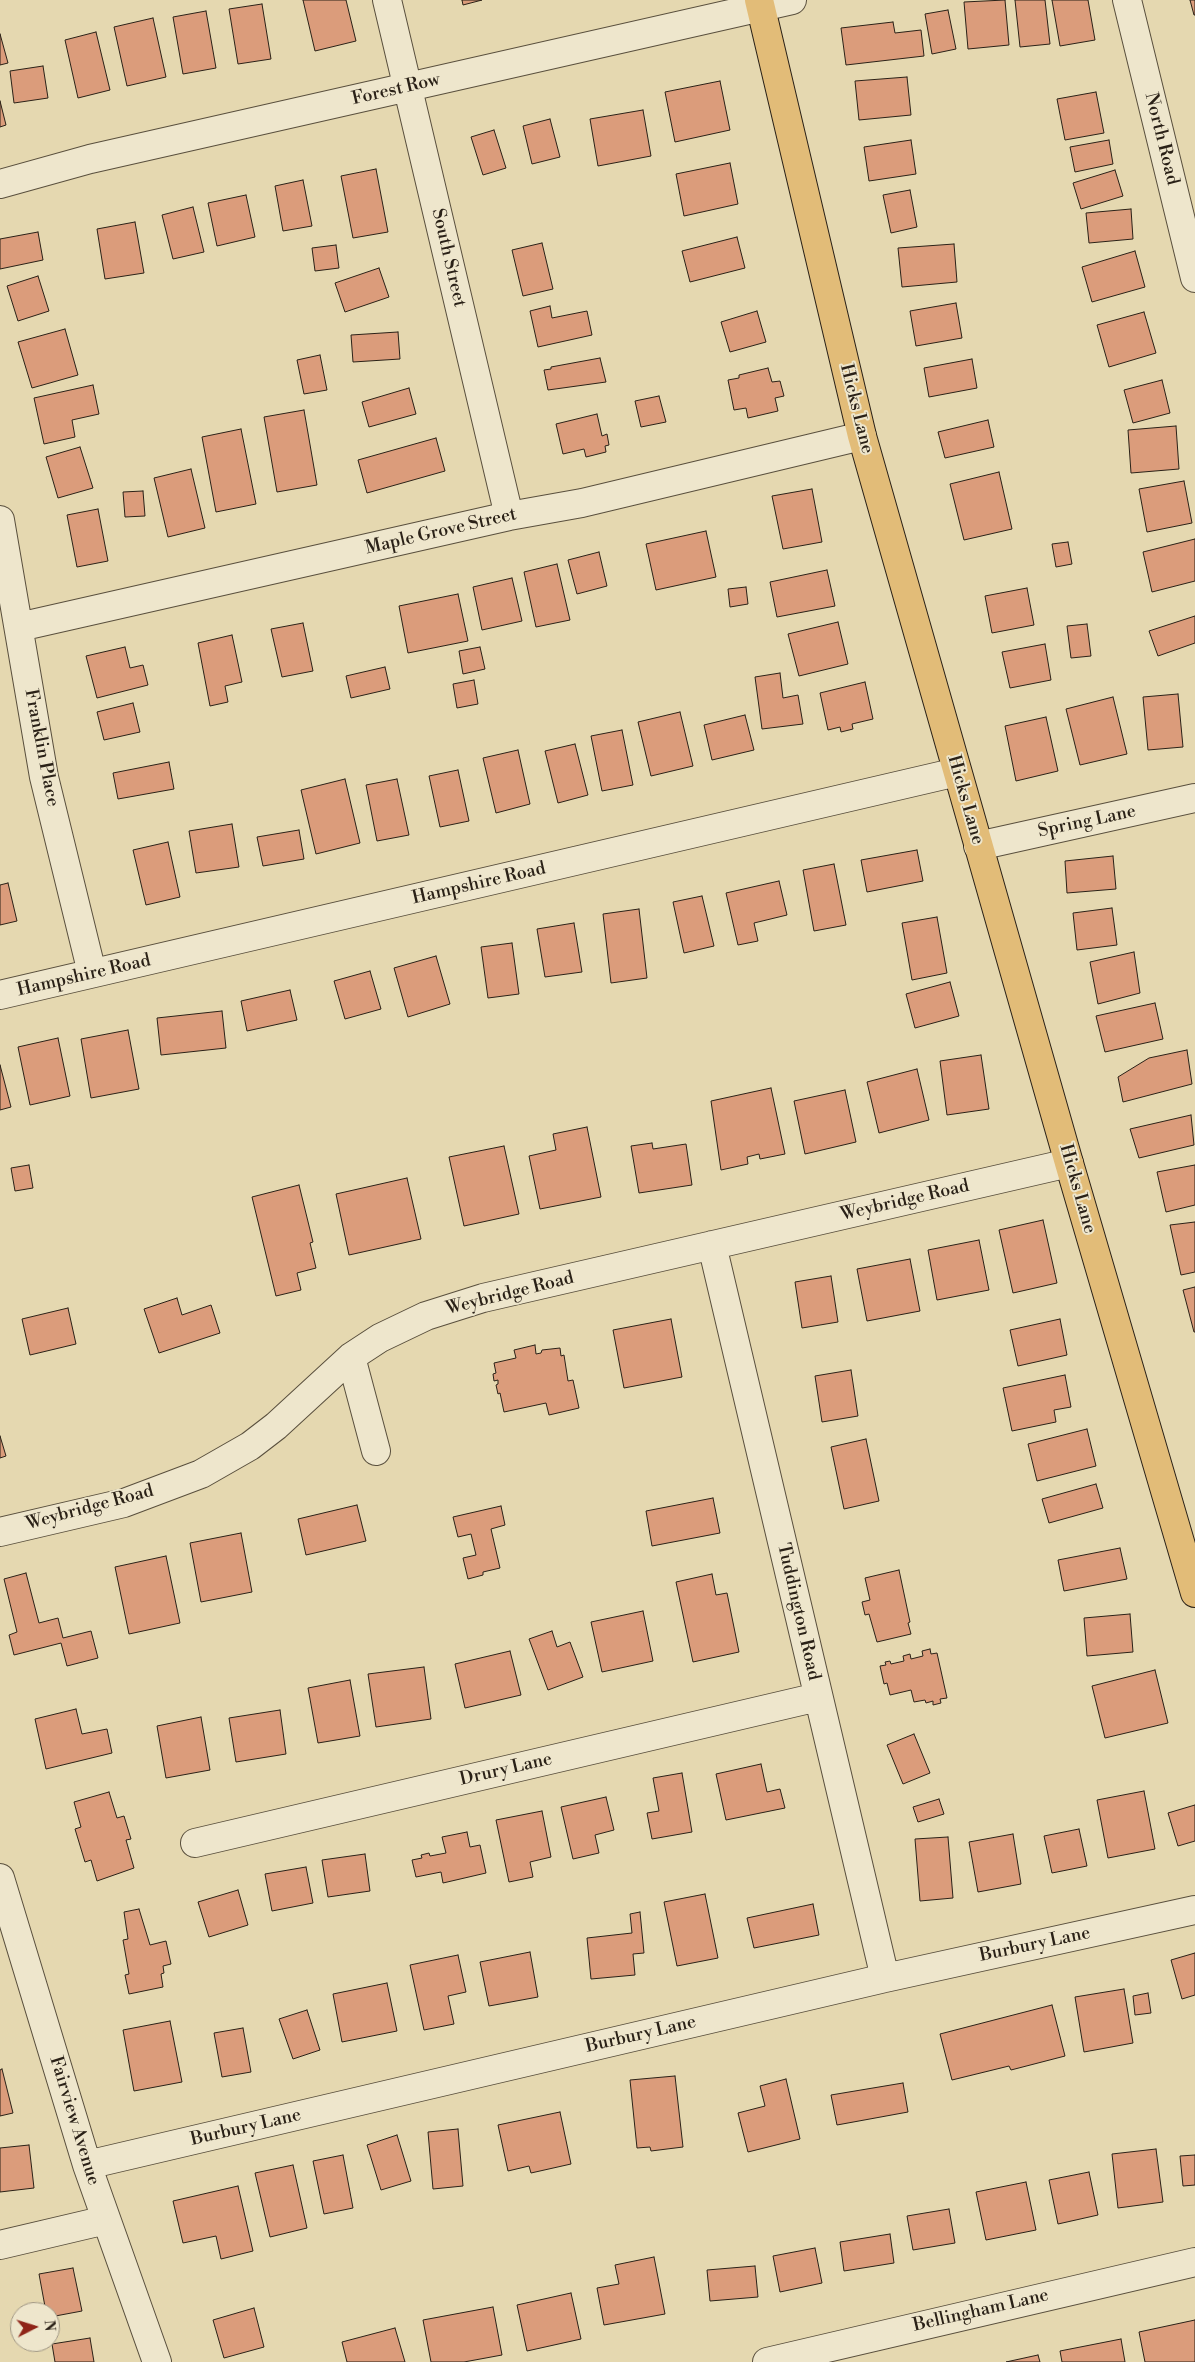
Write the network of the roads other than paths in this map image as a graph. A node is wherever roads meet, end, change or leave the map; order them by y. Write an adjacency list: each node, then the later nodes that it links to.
1 (387, 0): 5 (street, South Street)
2 (792, 0): 4 (street, Forest Row)
3 (1127, 0): 7 (street, North Road)
4 (760, 4): 5 (street, Forest Row); 8 (main road, Hicks Lane)
5 (407, 87): 6 (street, Forest Row); 9 (street, South Street)
6 (0, 184)
7 (1195, 278)
8 (862, 436): 9 (street, Maple Grove Street); 12 (main road, Hicks Lane)
9 (509, 516): 11 (street, Maple Grove Street)
10 (0, 520): 11 (street, Franklin Place)
11 (19, 627): 15 (street, Franklin Place)
12 (957, 772): 14 (main road, Hicks Lane); 15 (street, Hampshire Road)
13 (1195, 798): 14 (street, Spring Lane)
14 (978, 846): 17 (main road, Hicks Lane)
15 (92, 974): 16 (street, Hampshire Road)
16 (0, 995)
17 (1069, 1163): 18 (street, Weybridge Road); 22 (main road, Hicks Lane)
18 (712, 1245): 19 (street, Weybridge Road); 23 (street, Tuddington Road)
19 (351, 1358): 20 (street); 21 (street, Weybridge Road)
20 (376, 1451)
21 (0, 1532)
22 (1195, 1593)
23 (818, 1697): 24 (street, Drury Lane); 28 (street, Tuddington Road)
24 (194, 1842)
25 (0, 1878): 27 (street, Fairview Avenue)
26 (1195, 1910): 28 (street, Burbury Lane)
27 (9, 1944): 29 (street, Fairview Avenue)
28 (885, 1978): 29 (street, Burbury Lane)
29 (87, 2165): 30 (street, Fairview Avenue)
30 (106, 2220): 31 (street); 33 (street, Fairview Avenue)
31 (0, 2245)
32 (1195, 2262): 34 (street, Bellingham Lane)
33 (158, 2362)
34 (767, 2362)

